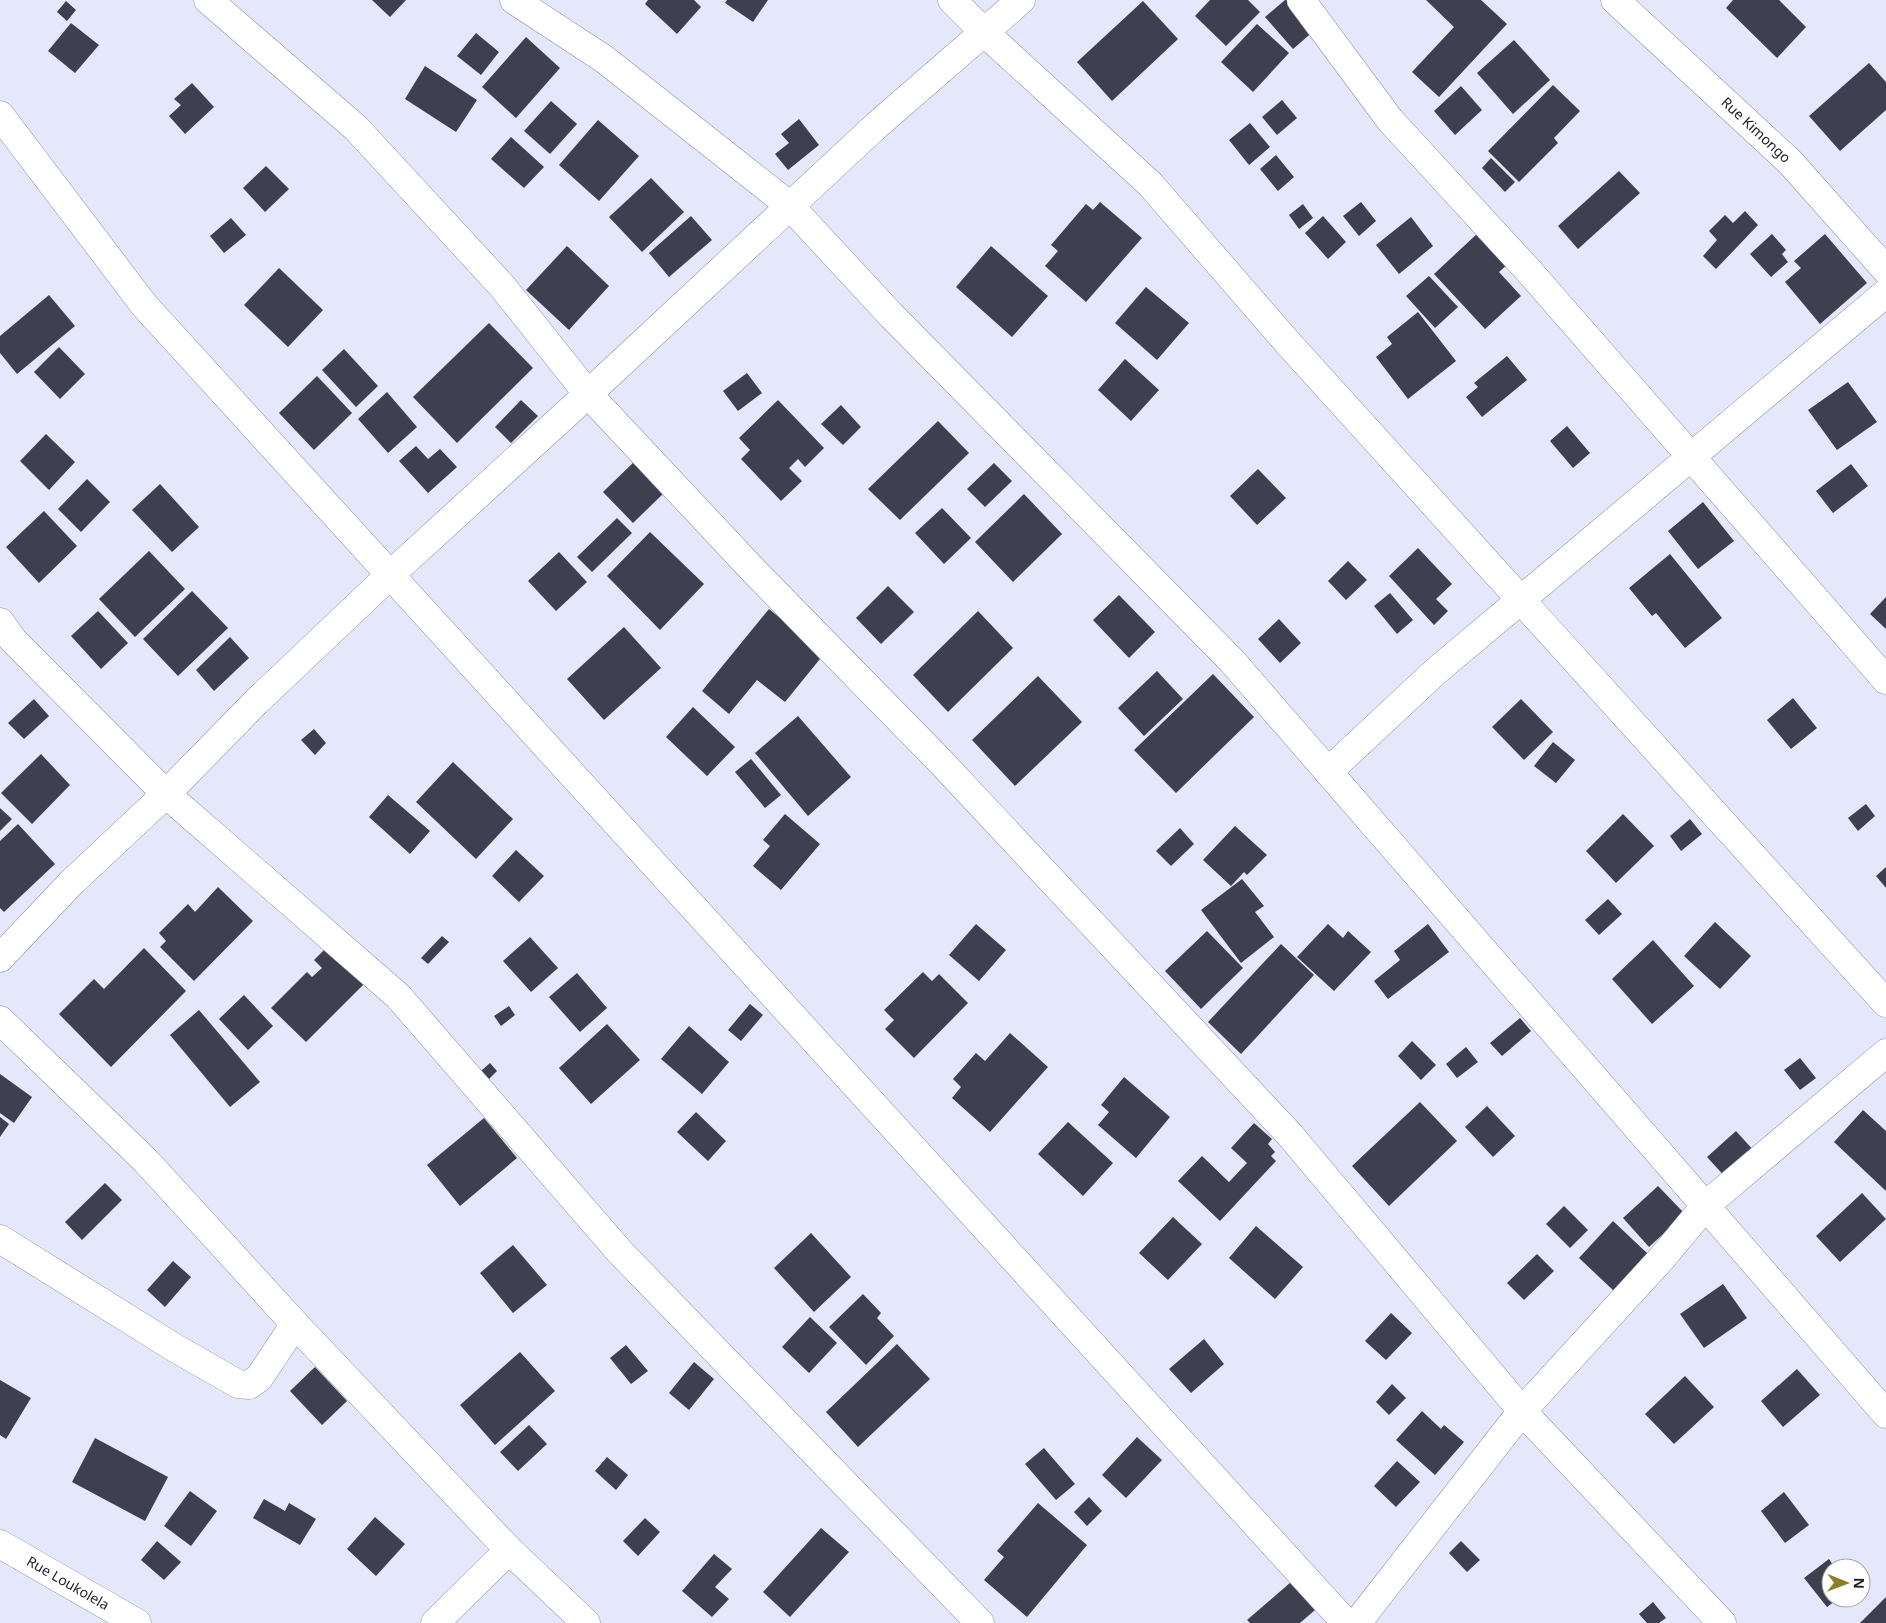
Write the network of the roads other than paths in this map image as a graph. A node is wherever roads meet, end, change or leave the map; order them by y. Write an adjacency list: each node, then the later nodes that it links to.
1 (208, 0): 12 (street)
2 (514, 0): 9 (street)
3 (952, 0): 7 (street)
4 (1022, 0): 7 (street)
5 (1301, 0): 13 (street)
6 (1615, 0): 10 (street, Rue Kimongo)
7 (985, 33): 9 (street); 15 (street)
8 (0, 115): 14 (street)
9 (789, 205): 12 (street); 18 (street)
10 (1886, 270)
11 (1886, 293): 13 (street)
12 (588, 394): 14 (street); 27 (street)
13 (1692, 456): 15 (street); 17 (street)
14 (390, 575): 19 (street); 35 (street)
15 (1522, 601): 18 (street); 21 (street)
16 (0, 622): 19 (street)
17 (1886, 680)
18 (1328, 772): 24 (street)
19 (166, 794): 20 (street); 34 (street)
20 (0, 958)
21 (1886, 1003)
22 (0, 1020): 26 (street)
23 (1886, 1053): 24 (street)
24 (1706, 1205): 27 (street); 28 (street)
25 (0, 1239): 26 (street)
26 (295, 1324): 30 (street)
27 (1522, 1411): 36 (street); 37 (street)
28 (1886, 1414)
29 (0, 1544): 31 (street, Rue Loukolela)
30 (509, 1550): 32 (street); 33 (street)
31 (137, 1623)
32 (435, 1623)
33 (586, 1623)
34 (980, 1623)
35 (1346, 1623)
36 (1357, 1623)
37 (1722, 1623)

